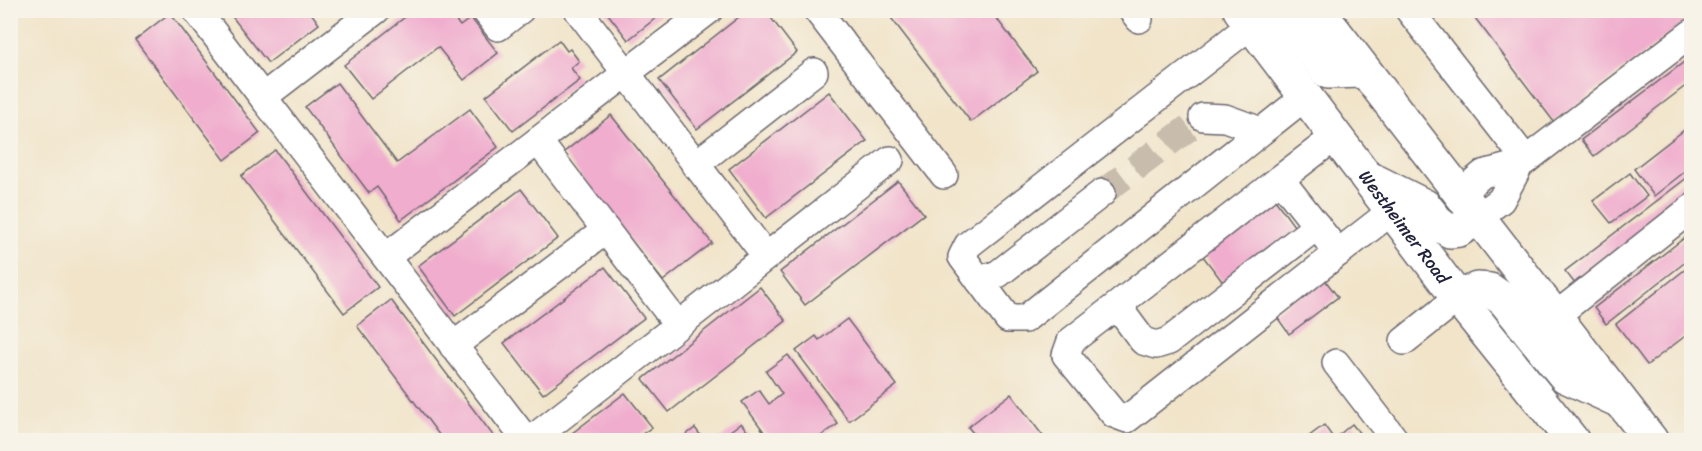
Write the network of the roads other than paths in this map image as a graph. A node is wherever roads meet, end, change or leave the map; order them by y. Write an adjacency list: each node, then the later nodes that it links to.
1 (196, 10): 17 (lane)
2 (486, 10): 3 (lane)
3 (520, 10)
4 (578, 10): 15 (lane)
5 (709, 10): 15 (lane)
6 (818, 10): 25 (lane)
7 (1280, 10): 13 (main road)
8 (1318, 10): 13 (main road)
9 (1409, 10): 23 (lane)
10 (358, 16): 17 (lane)
11 (1245, 18): 16 (main road, Westheimer Road); 37 (lane)
12 (1692, 33): 23 (lane)
13 (1364, 71): 29 (main road)
14 (814, 72): 24 (lane)
15 (626, 74): 21 (lane); 24 (lane)
16 (1306, 96): 19 (lane); 20 (main road, Westheimer Road)
17 (263, 97): 36 (lane)
18 (1203, 117): 19 (lane)
19 (1261, 131): 37 (lane)
20 (1336, 136): 26 (main road, Westheimer Road); 27 (lane)
21 (538, 141): 33 (lane); 36 (lane)
22 (890, 160): 35 (lane)
23 (1523, 162): 29 (lane)
24 (695, 165): 35 (lane)
25 (944, 175)
26 (1367, 177): 29 (main road); 31 (main road, Westheimer Road)
27 (1280, 179): 32 (lane); 39 (lane)
28 (1102, 193): 37 (lane)
29 (1468, 206): 40 (main road)
30 (1692, 208): 40 (lane)
31 (1392, 211): 34 (lane); 38 (main road, Westheimer Road)
32 (1317, 226): 34 (lane); 39 (lane)
33 (606, 230): 41 (lane); 43 (lane)
34 (1338, 253): 39 (lane)
35 (766, 256): 41 (lane)
36 (386, 257): 43 (lane)
37 (979, 280)
38 (1458, 298): 42 (lane); 45 (main road); 48 (main road, Westheimer Road)
39 (1124, 300)
40 (1554, 317): 45 (main road)
41 (678, 326): 46 (lane)
42 (1404, 341)
43 (453, 346): 46 (lane)
44 (1336, 363): 47 (lane)
45 (1619, 401): 49 (main road)
46 (528, 441)
47 (1395, 441)
48 (1572, 441)
49 (1651, 441)

